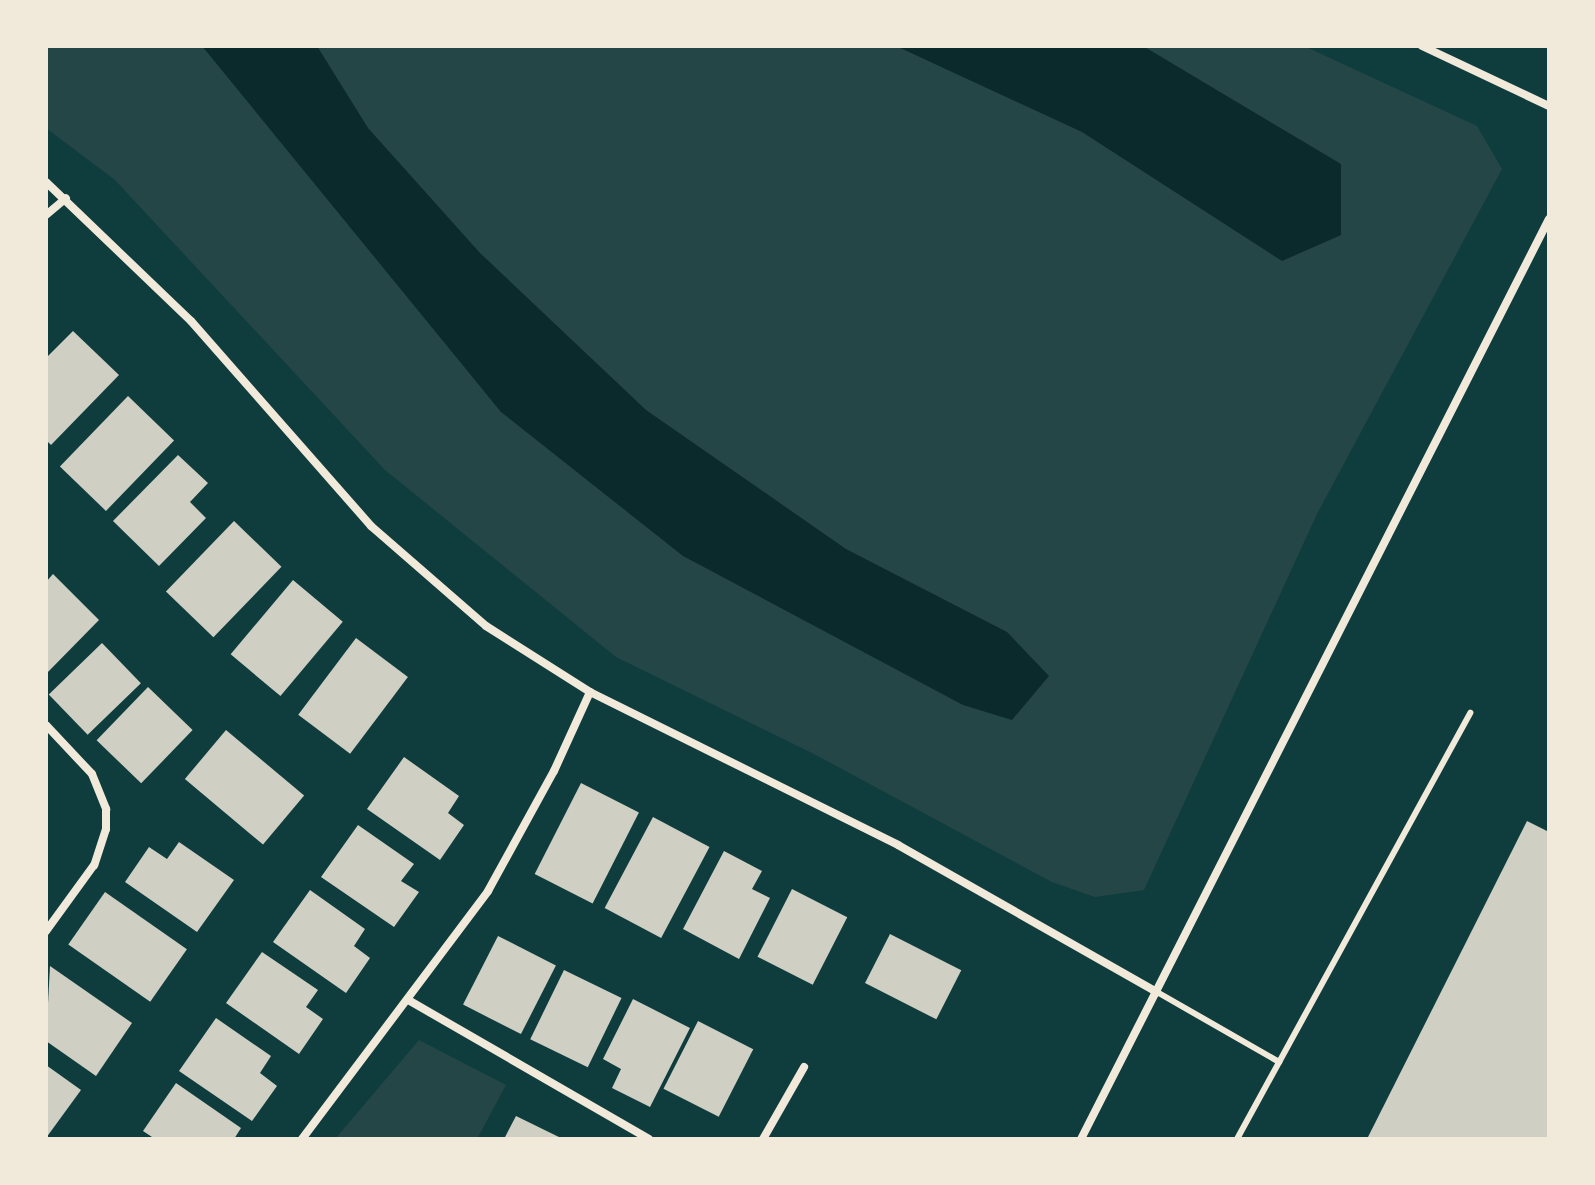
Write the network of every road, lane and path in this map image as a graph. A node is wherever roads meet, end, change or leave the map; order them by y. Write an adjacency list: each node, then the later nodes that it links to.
1 (1422, 46): 2 (street)
2 (1549, 106)
3 (46, 182): 4 (street)
4 (66, 198): 5 (street); 7 (street)
5 (46, 215)
6 (1549, 219): 11 (street)
7 (590, 692): 11 (street); 12 (street)
8 (1470, 713): 13 (lane)
9 (46, 725): 10 (street)
10 (46, 931)
11 (1157, 992): 13 (lane); 18 (street)
12 (410, 1001): 15 (street); 16 (street)
13 (1279, 1062): 19 (lane)
14 (804, 1067): 17 (street)
15 (302, 1139)
16 (649, 1139)
17 (763, 1139)
18 (1081, 1139)
19 (1237, 1139)

